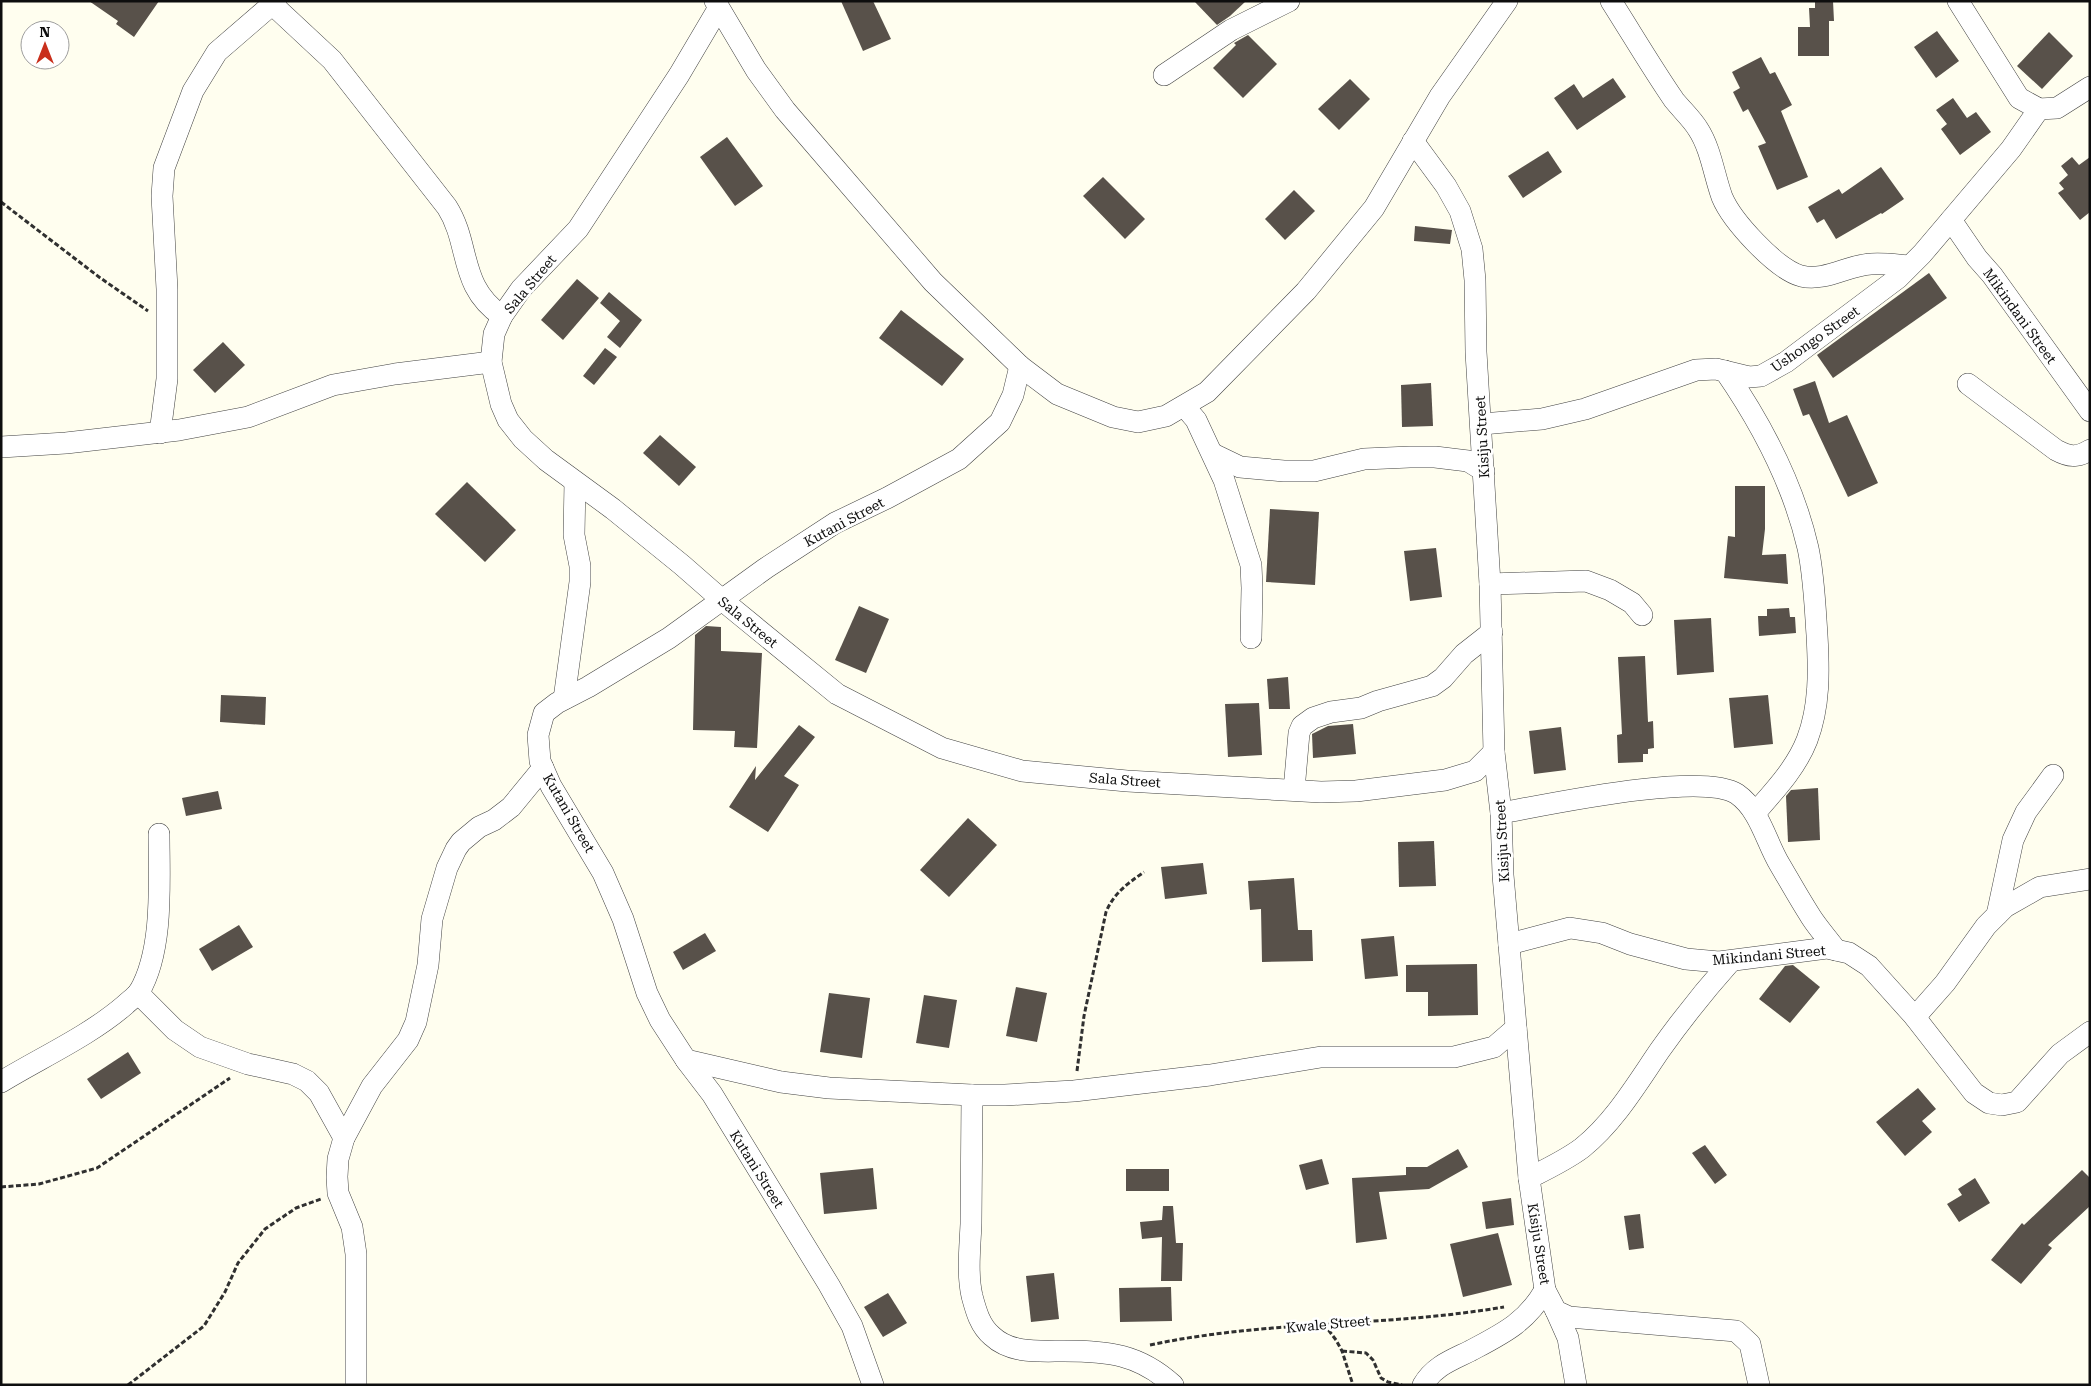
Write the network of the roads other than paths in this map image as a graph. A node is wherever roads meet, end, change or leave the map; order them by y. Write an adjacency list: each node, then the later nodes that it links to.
1 (1289, 1): 7 (street)
2 (1507, 1): 10 (street)
3 (1611, 1): 12 (street)
4 (1958, 1): 9 (street)
5 (275, 3): 13 (street); 21 (street)
6 (717, 5): 13 (street, Sala Street); 15 (street)
7 (1164, 76)
8 (2090, 87): 9 (street)
9 (2040, 109): 11 (street, Ushongo Street)
10 (1413, 141): 18 (street); 20 (street, Kisiju Street)
11 (1951, 220): 12 (street, Ushongo Street); 19 (street, Mikindani Street)
12 (1909, 266): 16 (street, Ushongo Street)
13 (502, 316): 14 (street, Sala Street)
14 (491, 362): 21 (street); 26 (street, Sala Street)
15 (1020, 366): 18 (street); 28 (street, Kutani Street)
16 (1725, 371): 20 (street, Ushongo Street); 37 (street)
17 (1968, 384): 23 (street)
18 (1185, 407): 24 (street)
19 (2090, 411)
20 (1482, 424): 25 (street, Kisiju Street)
21 (160, 433): 22 (street)
22 (1, 448)
23 (2090, 450)
24 (1213, 454): 25 (street); 31 (street)
25 (1484, 471): 27 (street, Kisiju Street)
26 (575, 482): 28 (street, Sala Street); 32 (street)
27 (1490, 584): 29 (street); 30 (street, Kisiju Street)
28 (722, 600): 32 (street, Kutani Street); 36 (street, Sala Street)
29 (1642, 615)
30 (1492, 632): 33 (street, Kisiju Street); 36 (street)
31 (1251, 638)
32 (564, 699): 34 (street, Kutani Street)
33 (1494, 752): 36 (street, Sala Street); 38 (street, Kisiju Street)
34 (543, 768): 49 (street, Kutani Street); 52 (street)
35 (2053, 775): 41 (street)
36 (1294, 790)
37 (1755, 812): 38 (street); 43 (street)
38 (1501, 813): 42 (street, Kisiju Street)
39 (160, 834): 45 (street)
40 (2090, 879): 41 (street)
41 (1997, 915): 46 (street)
42 (1509, 944): 44 (street, Mikindani Street); 47 (street, Kisiju Street)
43 (1836, 950): 44 (street, Mikindani Street); 46 (street, Mikindani Street)
44 (1731, 961): 53 (street)
45 (138, 993): 50 (street); 52 (street)
46 (1915, 1017): 48 (street, Mikindani Street)
47 (1516, 1028): 51 (street); 53 (street, Kisiju Street)
48 (2090, 1032)
49 (686, 1060): 51 (street); 56 (street, Kutani Street)
50 (1, 1082)
51 (972, 1095): 57 (street)
52 (344, 1138): 55 (street)
53 (1529, 1178): 54 (street, Kisiju Street)
54 (1547, 1301): 58 (street); 59 (street, Kisiju Street); 60 (street)
55 (356, 1385)
56 (874, 1385)
57 (1173, 1385)
58 (1424, 1385)
59 (1576, 1385)
60 (1759, 1385)

